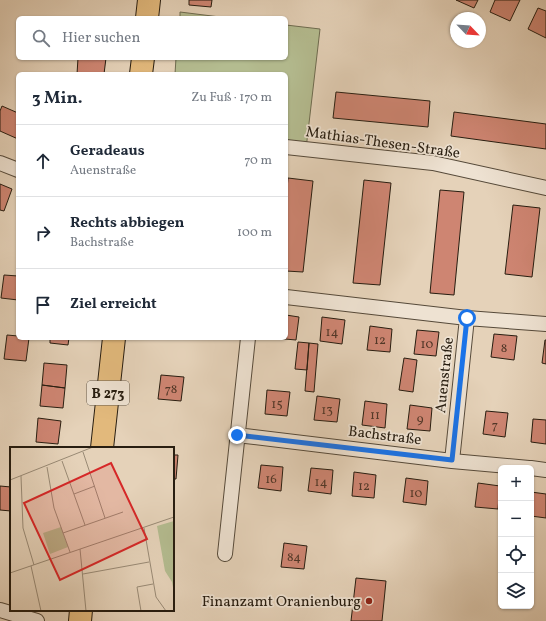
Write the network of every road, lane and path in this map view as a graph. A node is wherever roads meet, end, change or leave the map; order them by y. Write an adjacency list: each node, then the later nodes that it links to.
1 (149, 0): 2 (main road)
2 (147, 16)
3 (143, 60): 4 (main road)
4 (141, 72)
5 (288, 147): 8 (street, Mathias-Thesen-Straße)
6 (0, 163): 7 (street)
7 (16, 169)
8 (546, 188)
9 (288, 297): 10 (street)
10 (467, 318): 11 (street); 16 (street, Auenstraße)
11 (546, 324)
12 (114, 340): 15 (main road, B 273)
13 (248, 340): 14 (street)
14 (237, 435): 16 (street, Bachstraße); 20 (street)
15 (102, 447)
16 (452, 460): 17 (street, Bachstraße)
17 (501, 465)
18 (534, 468): 19 (street, Bachstraße)
19 (546, 470)
20 (225, 554)
21 (0, 610): 23 (street)
22 (81, 611): 24 (main road)
23 (37, 621)
24 (80, 621)

